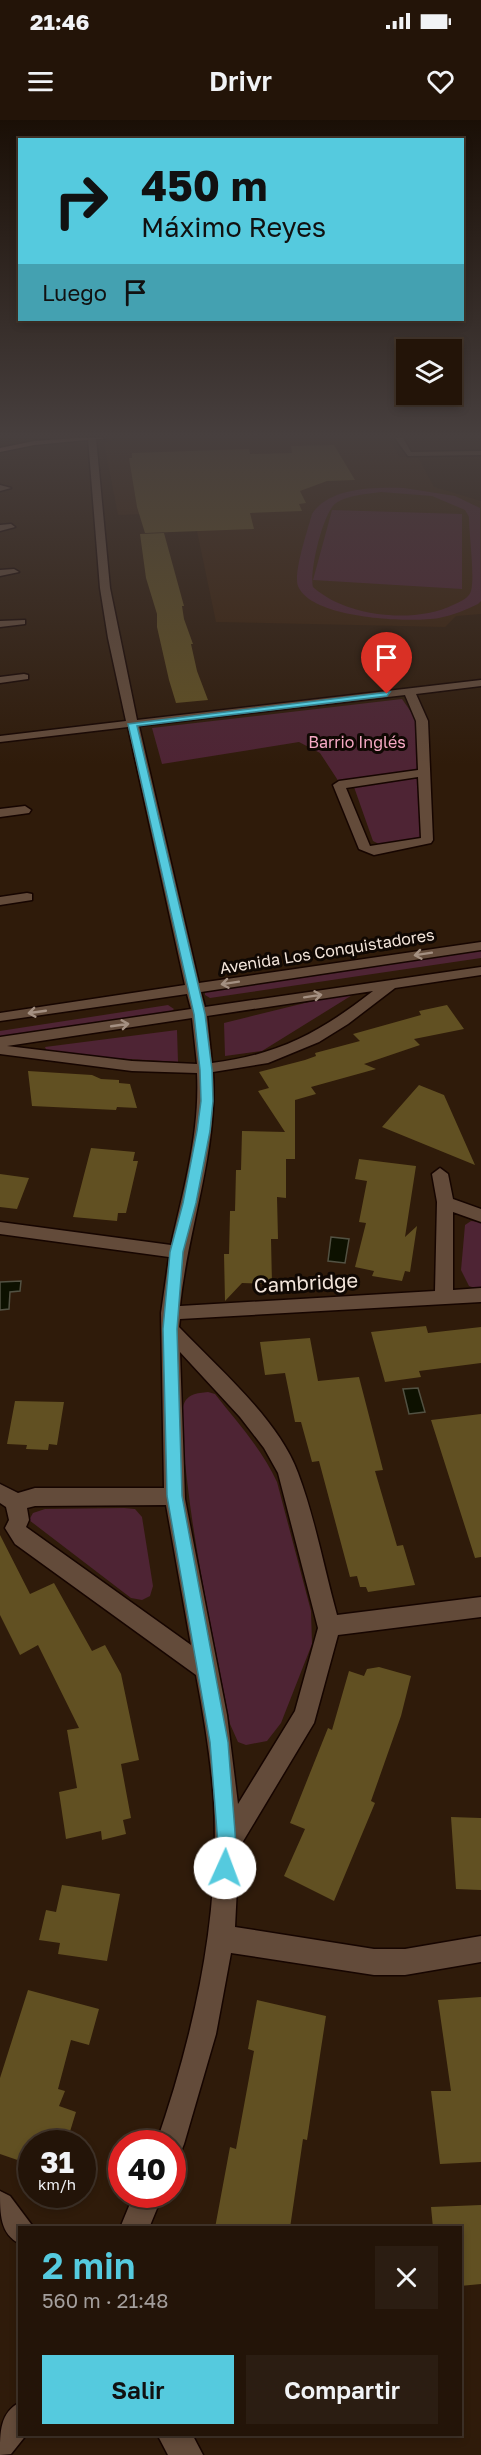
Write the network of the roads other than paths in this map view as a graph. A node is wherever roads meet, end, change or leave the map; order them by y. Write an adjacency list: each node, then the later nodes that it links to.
1 (102, 547): 10 (street)
2 (14, 572): 3 (street)
3 (0, 573)
4 (21, 622): 5 (street)
5 (0, 624)
6 (24, 677): 7 (street)
7 (0, 680)
8 (481, 683): 9 (street)
9 (409, 691): 10 (street); 12 (street)
10 (132, 724): 11 (street); 20 (street)
11 (0, 740)
12 (424, 773): 12 (street)
13 (25, 810): 14 (street)
14 (0, 813)
15 (27, 897): 16 (street)
16 (0, 901)
17 (481, 946): 20 (street, Avenida Los Conquistadores, one-way to 20)
18 (481, 971): 19 (street)
19 (394, 983): 21 (street, one-way to 19); 25 (street)
20 (193, 989): 21 (street); 22 (street, Avenida Los Conquistadores, one-way to 22)
21 (199, 1014): 23 (street, one-way to 21); 25 (street)
22 (0, 1017)
23 (0, 1042)
24 (0, 1049): 25 (street)
25 (206, 1070): 30 (street)
26 (440, 1174): 27 (street)
27 (445, 1202): 28 (street); 32 (street)
28 (481, 1216)
29 (1, 1230): 30 (street)
30 (176, 1252): 33 (street)
31 (481, 1295): 32 (street, Cambridge)
32 (444, 1298): 33 (street, Cambridge)
33 (170, 1321): 34 (street); 37 (street)
34 (174, 1496): 35 (street); 38 (street)
35 (8, 1497): 38 (street)
36 (481, 1607): 37 (street)
37 (329, 1626): 39 (street)
38 (206, 1669): 39 (street)
39 (227, 1845): 40 (street)
40 (220, 1938): 41 (street); 42 (street)
41 (481, 1949)
42 (174, 2130)
43 (0, 2206): 46 (street)
44 (143, 2208): 45 (street)
45 (135, 2226)
46 (18, 2228)
47 (18, 2420): 49 (street)
48 (174, 2436): 50 (street)
49 (0, 2443)
50 (187, 2455)

